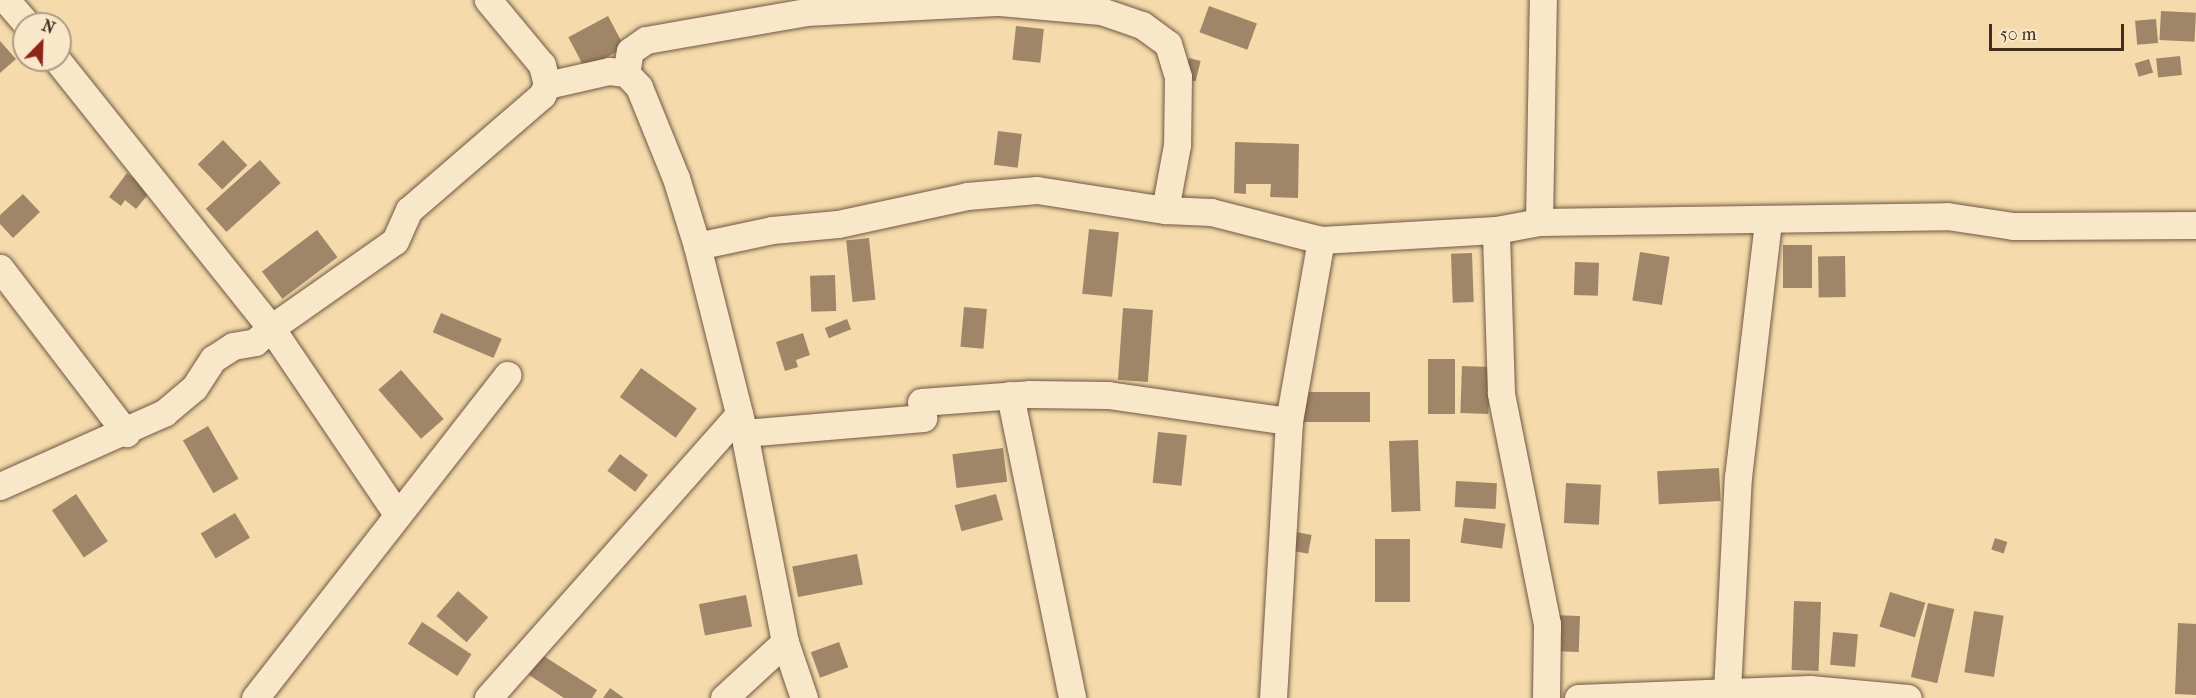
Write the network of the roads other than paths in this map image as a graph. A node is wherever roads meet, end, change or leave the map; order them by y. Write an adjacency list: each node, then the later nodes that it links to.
1 (488, 0): 6 (street)
2 (1543, 0): 9 (street)
3 (947, 3): 5 (street); 7 (street)
4 (67, 72): 15 (street)
5 (626, 73): 6 (street); 13 (street)
6 (547, 85): 15 (street)
7 (1165, 210): 12 (street); 13 (street)
8 (1768, 220): 9 (street); 10 (street); 24 (street)
9 (1539, 222): 11 (street)
10 (2196, 225)
11 (1496, 230): 12 (street); 31 (street)
12 (1321, 240): 18 (street)
13 (697, 246): 19 (street)
14 (0, 268): 20 (street)
15 (271, 328): 20 (street); 22 (street)
16 (507, 375): 22 (street)
17 (1010, 395): 18 (street); 19 (street); 29 (street)
18 (1289, 421): 30 (street)
19 (741, 423): 23 (street); 26 (street)
20 (126, 432): 21 (street)
21 (0, 486)
22 (397, 514): 25 (street)
23 (784, 642): 27 (street); 28 (street)
24 (1727, 691): 32 (street); 33 (street)
25 (255, 698)
26 (488, 698)
27 (724, 698)
28 (804, 698)
29 (1072, 698)
30 (1273, 698)
31 (1546, 698)
32 (1578, 698)
33 (1908, 698)

